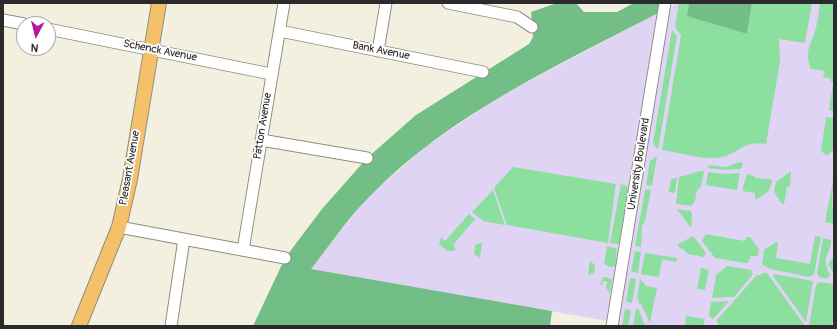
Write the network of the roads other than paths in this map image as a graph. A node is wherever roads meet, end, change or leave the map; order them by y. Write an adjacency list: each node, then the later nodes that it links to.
1 (159, 3): 12 (main road, Pleasant Avenue)
2 (284, 3): 11 (street, Patton Avenue)
3 (386, 3): 13 (street)
4 (448, 3): 6 (street)
5 (665, 3): 24 (street, University Boulevard)
6 (501, 8): 9 (street)
7 (3, 20): 8 (street)
8 (16, 22)
9 (532, 27)
10 (56, 31): 12 (street, Schenck Avenue)
11 (280, 31): 13 (street, Bank Avenue); 15 (street, Patton Avenue)
12 (152, 49): 15 (street, Schenck Avenue); 18 (main road, Pleasant Avenue)
13 (378, 51): 14 (street, Bank Avenue)
14 (483, 72)
15 (271, 74): 16 (street, Patton Avenue)
16 (261, 140): 17 (street); 20 (street, Patton Avenue)
17 (366, 158)
18 (119, 226): 19 (street); 22 (main road, Pleasant Avenue)
19 (184, 239): 20 (street); 23 (street)
20 (243, 250): 21 (street)
21 (285, 258)
22 (79, 326)
23 (171, 326)
24 (612, 326)

